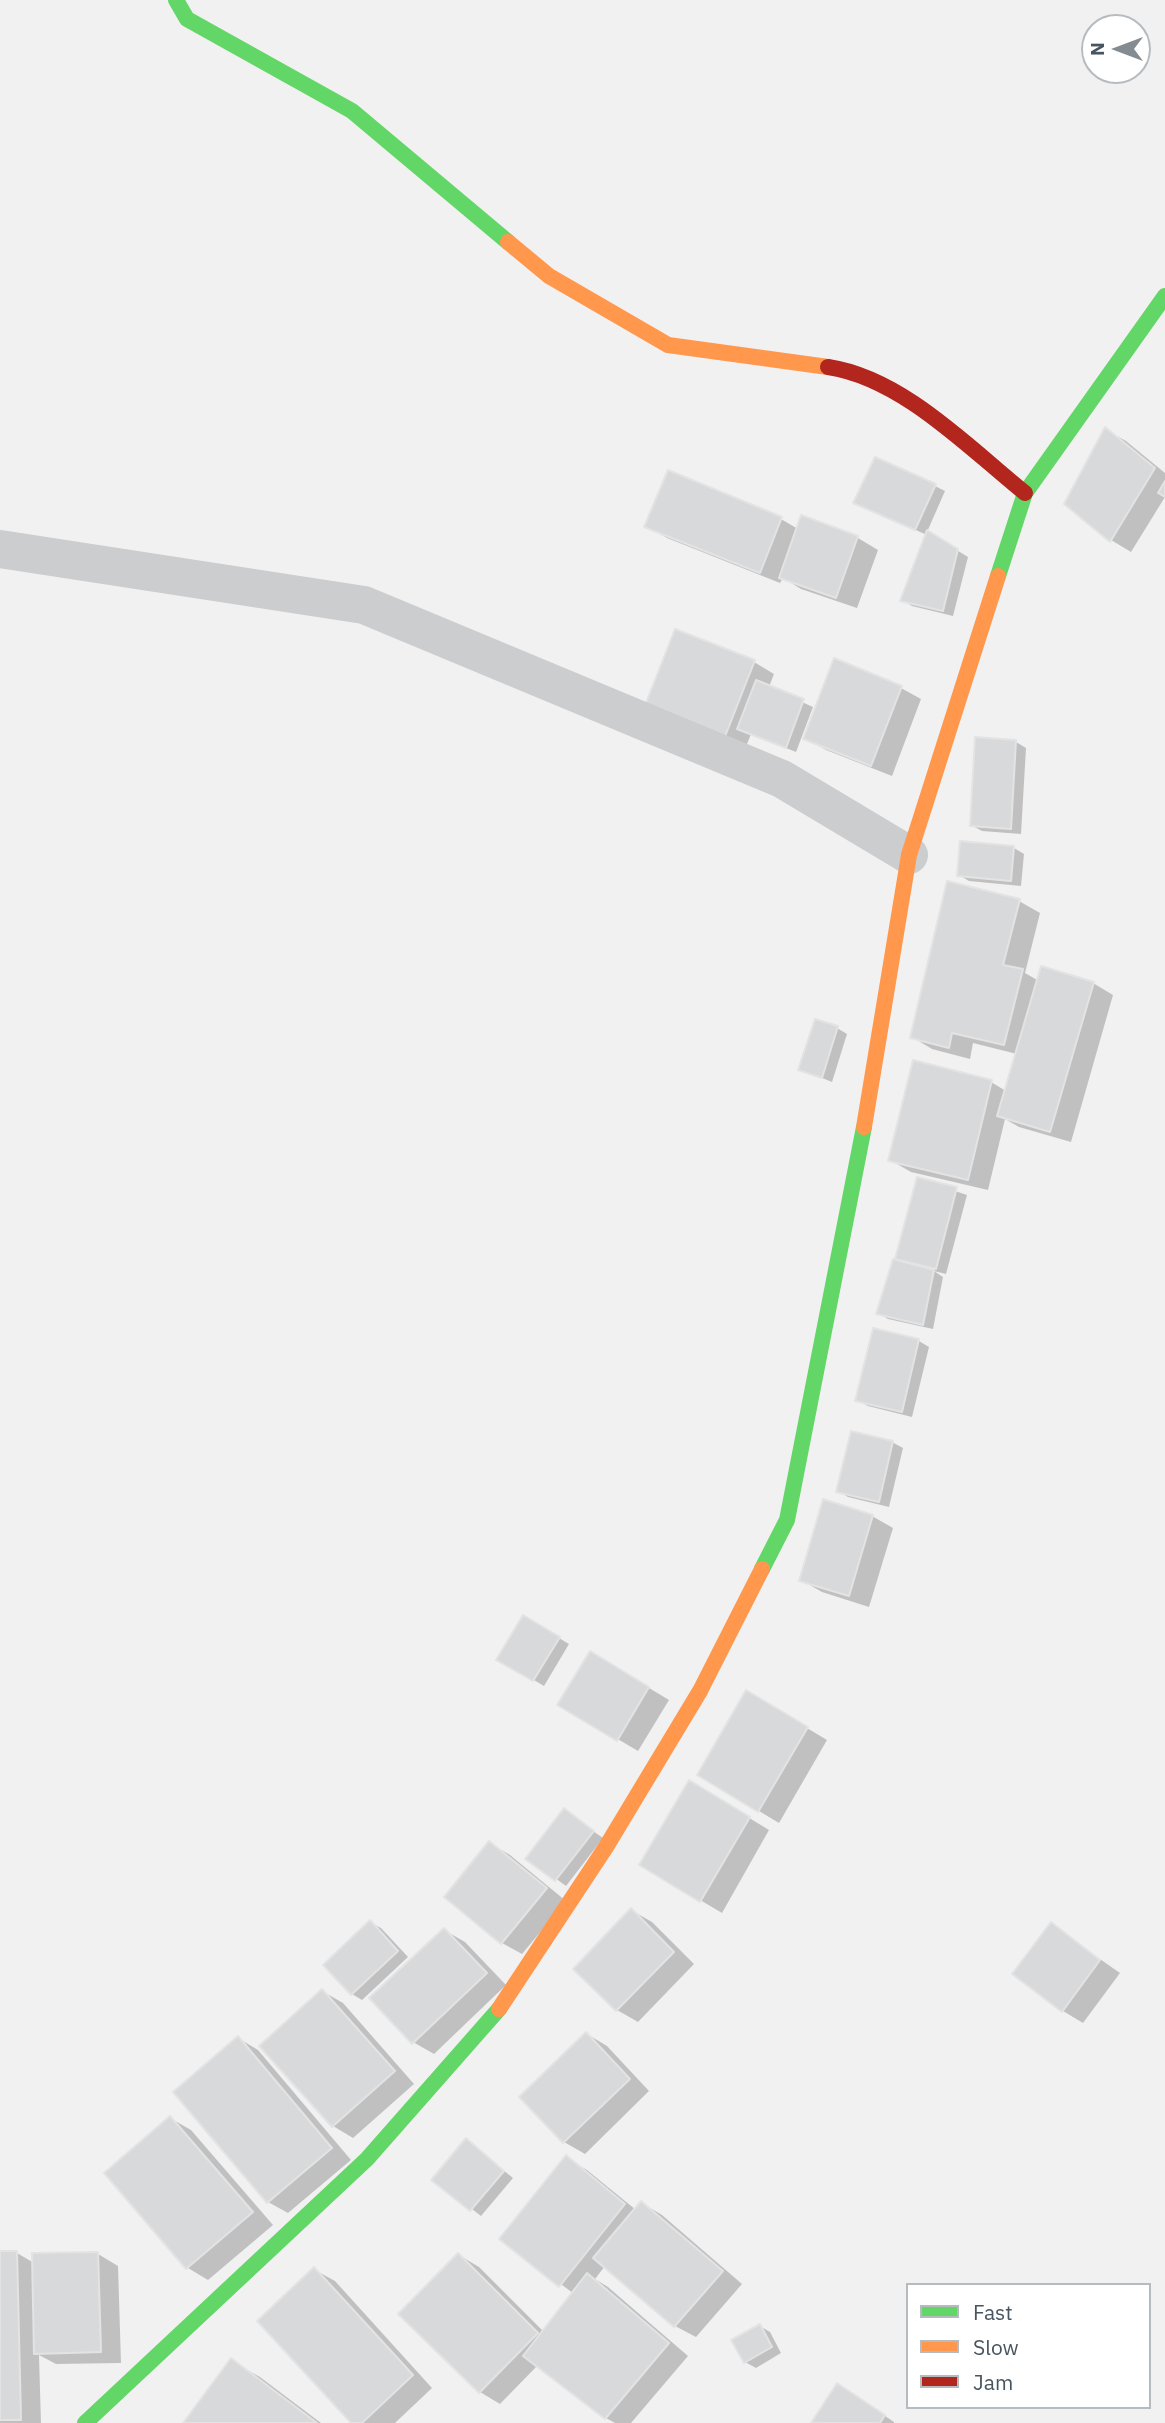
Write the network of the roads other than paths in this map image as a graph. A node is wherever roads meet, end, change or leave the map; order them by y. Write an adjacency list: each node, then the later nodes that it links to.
1 (176, 0): 3 (street)
2 (1165, 296): 3 (street)
3 (1025, 493): 5 (street)
4 (0, 549): 5 (street)
5 (909, 855): 6 (street)
6 (85, 2423)

